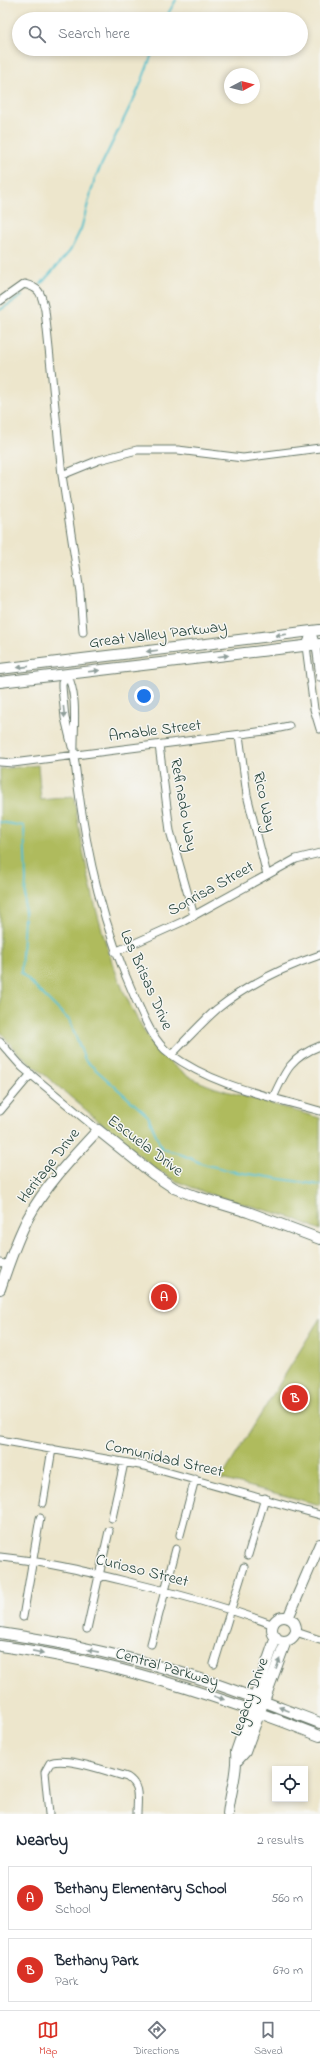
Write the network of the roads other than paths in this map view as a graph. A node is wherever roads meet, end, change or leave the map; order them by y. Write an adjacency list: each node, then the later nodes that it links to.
1 (0, 301): 3 (street)
2 (320, 448): 3 (street)
3 (62, 475): 5 (street)
4 (315, 630): 6 (street); 7 (street); 8 (main road, Great Valley Parkway, one-way to 8)
5 (83, 632)
6 (318, 644): 7 (main road, Great Valley Parkway); 11 (street)
7 (306, 646): 10 (main road, Great Valley Parkway, one-way to 7); 14 (street)
8 (81, 660): 9 (main road, Great Valley Parkway, one-way to 9); 10 (main road)
9 (0, 669)
10 (67, 674): 12 (main road, Great Valley Parkway); 17 (street, Las Brisas Drive)
11 (320, 677)
12 (0, 682)
13 (289, 726): 15 (street, Amable Street)
14 (320, 729)
15 (239, 735): 16 (street, Amable Street); 20 (street, Rico Way)
16 (159, 745): 17 (street, Amable Street); 21 (street, Refinado Way)
17 (74, 755): 18 (street, Amable Street); 22 (street, Las Brisas Drive)
18 (0, 762)
19 (320, 853): 20 (street, Sonrisa Street)
20 (267, 875): 21 (street, Sonrisa Street)
21 (194, 916): 22 (street, Sonrisa Street)
22 (116, 952): 26 (street, Las Brisas Drive)
23 (320, 955): 26 (street)
24 (0, 1042): 27 (street, Escuela Drive)
25 (320, 1046): 28 (street)
26 (172, 1055): 28 (street, Las Brisas Drive)
27 (31, 1074): 29 (street); 31 (street, Escuela Drive)
28 (274, 1098): 30 (street, Las Brisas Drive)
29 (0, 1111)
30 (320, 1111)
31 (98, 1130): 32 (main road, Escuela Drive); 33 (main road, Heritage Drive)
32 (320, 1239)
33 (4, 1264): 34 (main road, Heritage Drive)
34 (0, 1289)
35 (0, 1440): 36 (street, Comunidad Street)
36 (52, 1449): 37 (street, Comunidad Street); 40 (street)
37 (124, 1462): 38 (street, Comunidad Street); 43 (street)
38 (195, 1479): 39 (street, Comunidad Street); 45 (street)
39 (265, 1498): 41 (street, Comunidad Street); 48 (street)
40 (43, 1503)
41 (320, 1515)
42 (40, 1518): 50 (street)
43 (112, 1518)
44 (109, 1531): 52 (street)
45 (180, 1535)
46 (320, 1544): 56 (main road)
47 (176, 1548): 53 (street)
48 (248, 1555)
49 (0, 1557): 50 (street, Curioso Street)
50 (33, 1561): 52 (street, Curioso Street); 55 (street)
51 (244, 1567): 54 (street)
52 (99, 1574): 53 (street, Curioso Street); 58 (street)
53 (165, 1591): 54 (street, Curioso Street); 64 (street)
54 (231, 1609): 57 (street, Curioso Street); 66 (street)
55 (23, 1617)
56 (288, 1618): 57 (main road); 59 (main road)
57 (274, 1625): 61 (main road)
58 (88, 1629)
59 (296, 1632): 62 (street); 63 (main road)
60 (0, 1633): 67 (main road, Central Parkway, one-way to 60)
61 (276, 1637): 63 (main road); 67 (main road, Legacy Drive)
62 (320, 1640)
63 (286, 1641): 67 (main road, Legacy Drive, one-way to 63)
64 (151, 1644)
65 (0, 1646): 68 (main road, Central Parkway, one-way to 68)
66 (214, 1664)
67 (259, 1700): 68 (main road, Legacy Drive); 69 (main road, Central Parkway, one-way to 67)
68 (256, 1712): 70 (main road, Central Parkway); 73 (main road, Legacy Drive)
69 (320, 1723)
70 (320, 1736)
71 (49, 1814): 72 (street)
72 (137, 1814)
73 (228, 1814)

